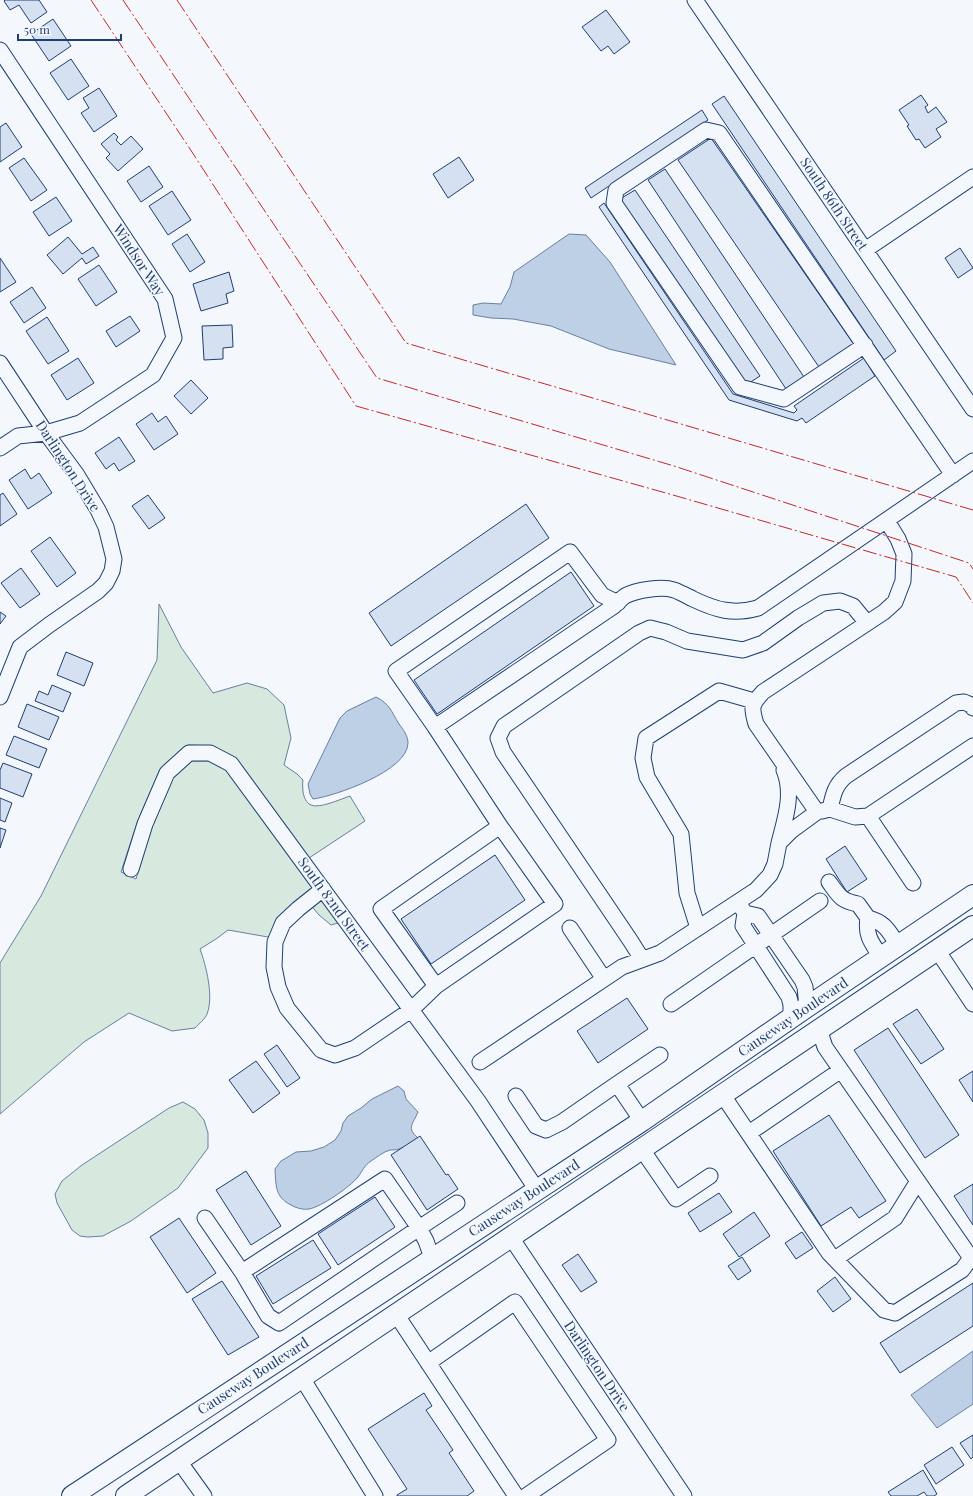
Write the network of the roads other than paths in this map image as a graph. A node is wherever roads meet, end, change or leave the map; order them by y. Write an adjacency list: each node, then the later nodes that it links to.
1 (695, 0): 4 (street, South 86th Street)
2 (0, 50): 8 (street, Windsor Way)
3 (973, 177): 4 (street)
4 (865, 250): 7 (street, South 86th Street)
5 (865, 345): 5 (street); 11 (street)
6 (0, 363): 8 (street, Darlington Drive)
7 (973, 409)
8 (46, 433): 9 (street, Windsor Way); 15 (street, Darlington Drive)
9 (0, 448)
10 (973, 462): 11 (street)
11 (953, 475): 12 (street)
12 (887, 521): 13 (street); 14 (street)
13 (618, 603): 18 (street); 18 (street)
14 (867, 623): 16 (street); 41 (street)
15 (0, 697)
16 (754, 701): 20 (street); 35 (street)
17 (973, 708): 21 (street)
18 (435, 727): 23 (street)
19 (973, 746): 22 (street)
20 (777, 754): 21 (street); 24 (street)
21 (823, 811): 22 (street); 24 (street)
22 (868, 816): 27 (street)
23 (500, 826): 43 (street); 43 (street)
24 (779, 843): 31 (street)
25 (131, 868): 28 (street, South 82nd Street)
26 (829, 882): 32 (street)
27 (913, 883)
28 (323, 890): 47 (street, South 82nd Street); 47 (street)
29 (968, 899): 37 (main road, Causeway Boulevard); 49 (main road)
30 (820, 901): 36 (street)
31 (741, 908): 35 (street); 36 (street); 38 (street)
32 (868, 918): 37 (street); 40 (street)
33 (973, 926): 39 (main road, Causeway Boulevard)
34 (570, 928): 42 (street)
35 (698, 928): 41 (street)
36 (771, 935): 38 (street); 46 (street)
37 (898, 945): 40 (main road, Causeway Boulevard)
38 (756, 946): 44 (street); 48 (street)
39 (937, 950): 45 (street); 49 (main road, Causeway Boulevard)
40 (881, 957): 46 (main road, Causeway Boulevard)
41 (642, 959): 42 (street)
42 (604, 979): 51 (street)
43 (436, 986): 47 (street)
44 (671, 1004)
45 (973, 1004)
46 (807, 1006): 48 (main road, Causeway Boulevard); 57 (main road)
47 (411, 1010): 62 (street, South 82nd Street)
48 (791, 1018): 56 (main road, Causeway Boulevard)
49 (820, 1029): 52 (street); 54 (main road, Causeway Boulevard)
50 (660, 1055): 53 (street)
51 (480, 1062)
52 (841, 1070): 58 (street); 61 (street)
53 (617, 1084): 55 (street); 56 (street)
54 (722, 1094): 57 (main road, Causeway Boulevard); 58 (street)
55 (516, 1096)
56 (642, 1121): 62 (main road, Causeway Boulevard); 66 (main road)
57 (670, 1129): 59 (main road, Causeway Boulevard)
58 (749, 1133): 68 (street)
59 (641, 1148): 60 (street); 66 (main road, Causeway Boulevard)
60 (710, 1176)
61 (918, 1181): 68 (street); 68 (street)
62 (537, 1190): 67 (main road, Causeway Boulevard)
63 (457, 1203): 65 (street)
64 (205, 1218): 69 (street)
65 (419, 1228): 67 (street); 69 (street); 69 (street)
66 (510, 1236): 70 (main road, Causeway Boulevard); 80 (street, Darlington Drive)
67 (432, 1258): 72 (main road); 74 (main road, Causeway Boulevard)
68 (835, 1260)
69 (242, 1272)
70 (396, 1314): 71 (street); 72 (main road, Causeway Boulevard)
71 (428, 1364): 78 (street); 79 (street)
72 (302, 1378): 73 (main road, Causeway Boulevard); 77 (street)
73 (179, 1461): 75 (main road, Causeway Boulevard); 76 (street)
74 (72, 1496)
75 (126, 1496)
76 (204, 1496)
77 (375, 1496)
78 (516, 1496)
79 (526, 1496)
80 (684, 1496)

